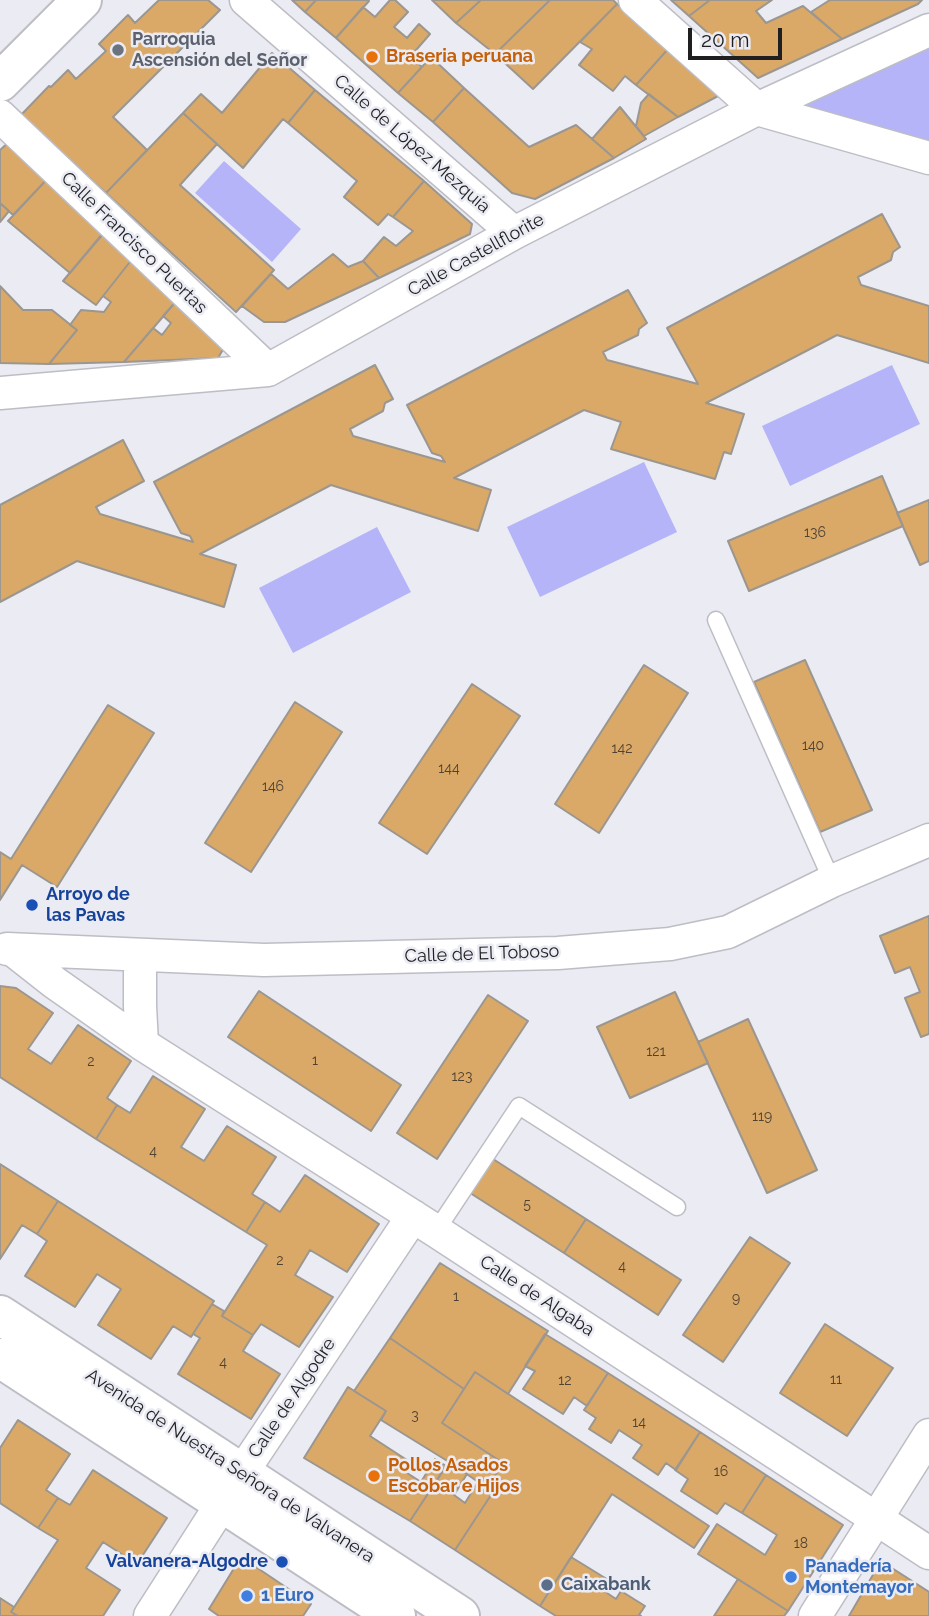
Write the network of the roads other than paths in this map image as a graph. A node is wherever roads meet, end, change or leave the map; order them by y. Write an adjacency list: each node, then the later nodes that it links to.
1 (82, 0): 5 (main road)
2 (246, 0): 9 (street, Calle de López Mezquía)
3 (635, 0): 6 (street)
4 (929, 30): 6 (street, Calle Castellflorite)
5 (7, 66)
6 (757, 109): 8 (street); 9 (street, Calle Castellflorite)
7 (0, 116): 10 (street, Calle Francisco Puertas)
8 (929, 158)
9 (514, 233): 10 (street, Calle Castellflorite)
10 (268, 370): 11 (street, Calle Castellflorite)
11 (0, 393)
12 (716, 620): 14 (lane)
13 (929, 840): 14 (street, Calle de El Toboso)
14 (832, 881): 16 (street, Calle de El Toboso)
15 (7, 949): 16 (street, Calle de El Toboso); 17 (street, Calle de Algaba)
16 (140, 955): 17 (street)
17 (142, 1044): 19 (street, Calle de Algaba)
18 (677, 1207): 19 (lane)
19 (425, 1224): 23 (street, Calle de Algodre); 24 (street, Calle de Algaba)
20 (0, 1315): 23 (main road, Avenida de Nuestra Señora de Valvanera)
21 (0, 1358): 23 (main road, Avenida de Nuestra Señora de Valvanera)
22 (929, 1435): 24 (street)
23 (232, 1489): 26 (street, Calle de Algodre); 27 (main road, Avenida de Nuestra Señora de Valvanera); 28 (main road, Avenida de Nuestra Señora de Valvanera)
24 (876, 1518): 25 (street, Calle de Algaba); 29 (street)
25 (929, 1553)
26 (150, 1616)
27 (396, 1616)
28 (460, 1616)
29 (815, 1616)

